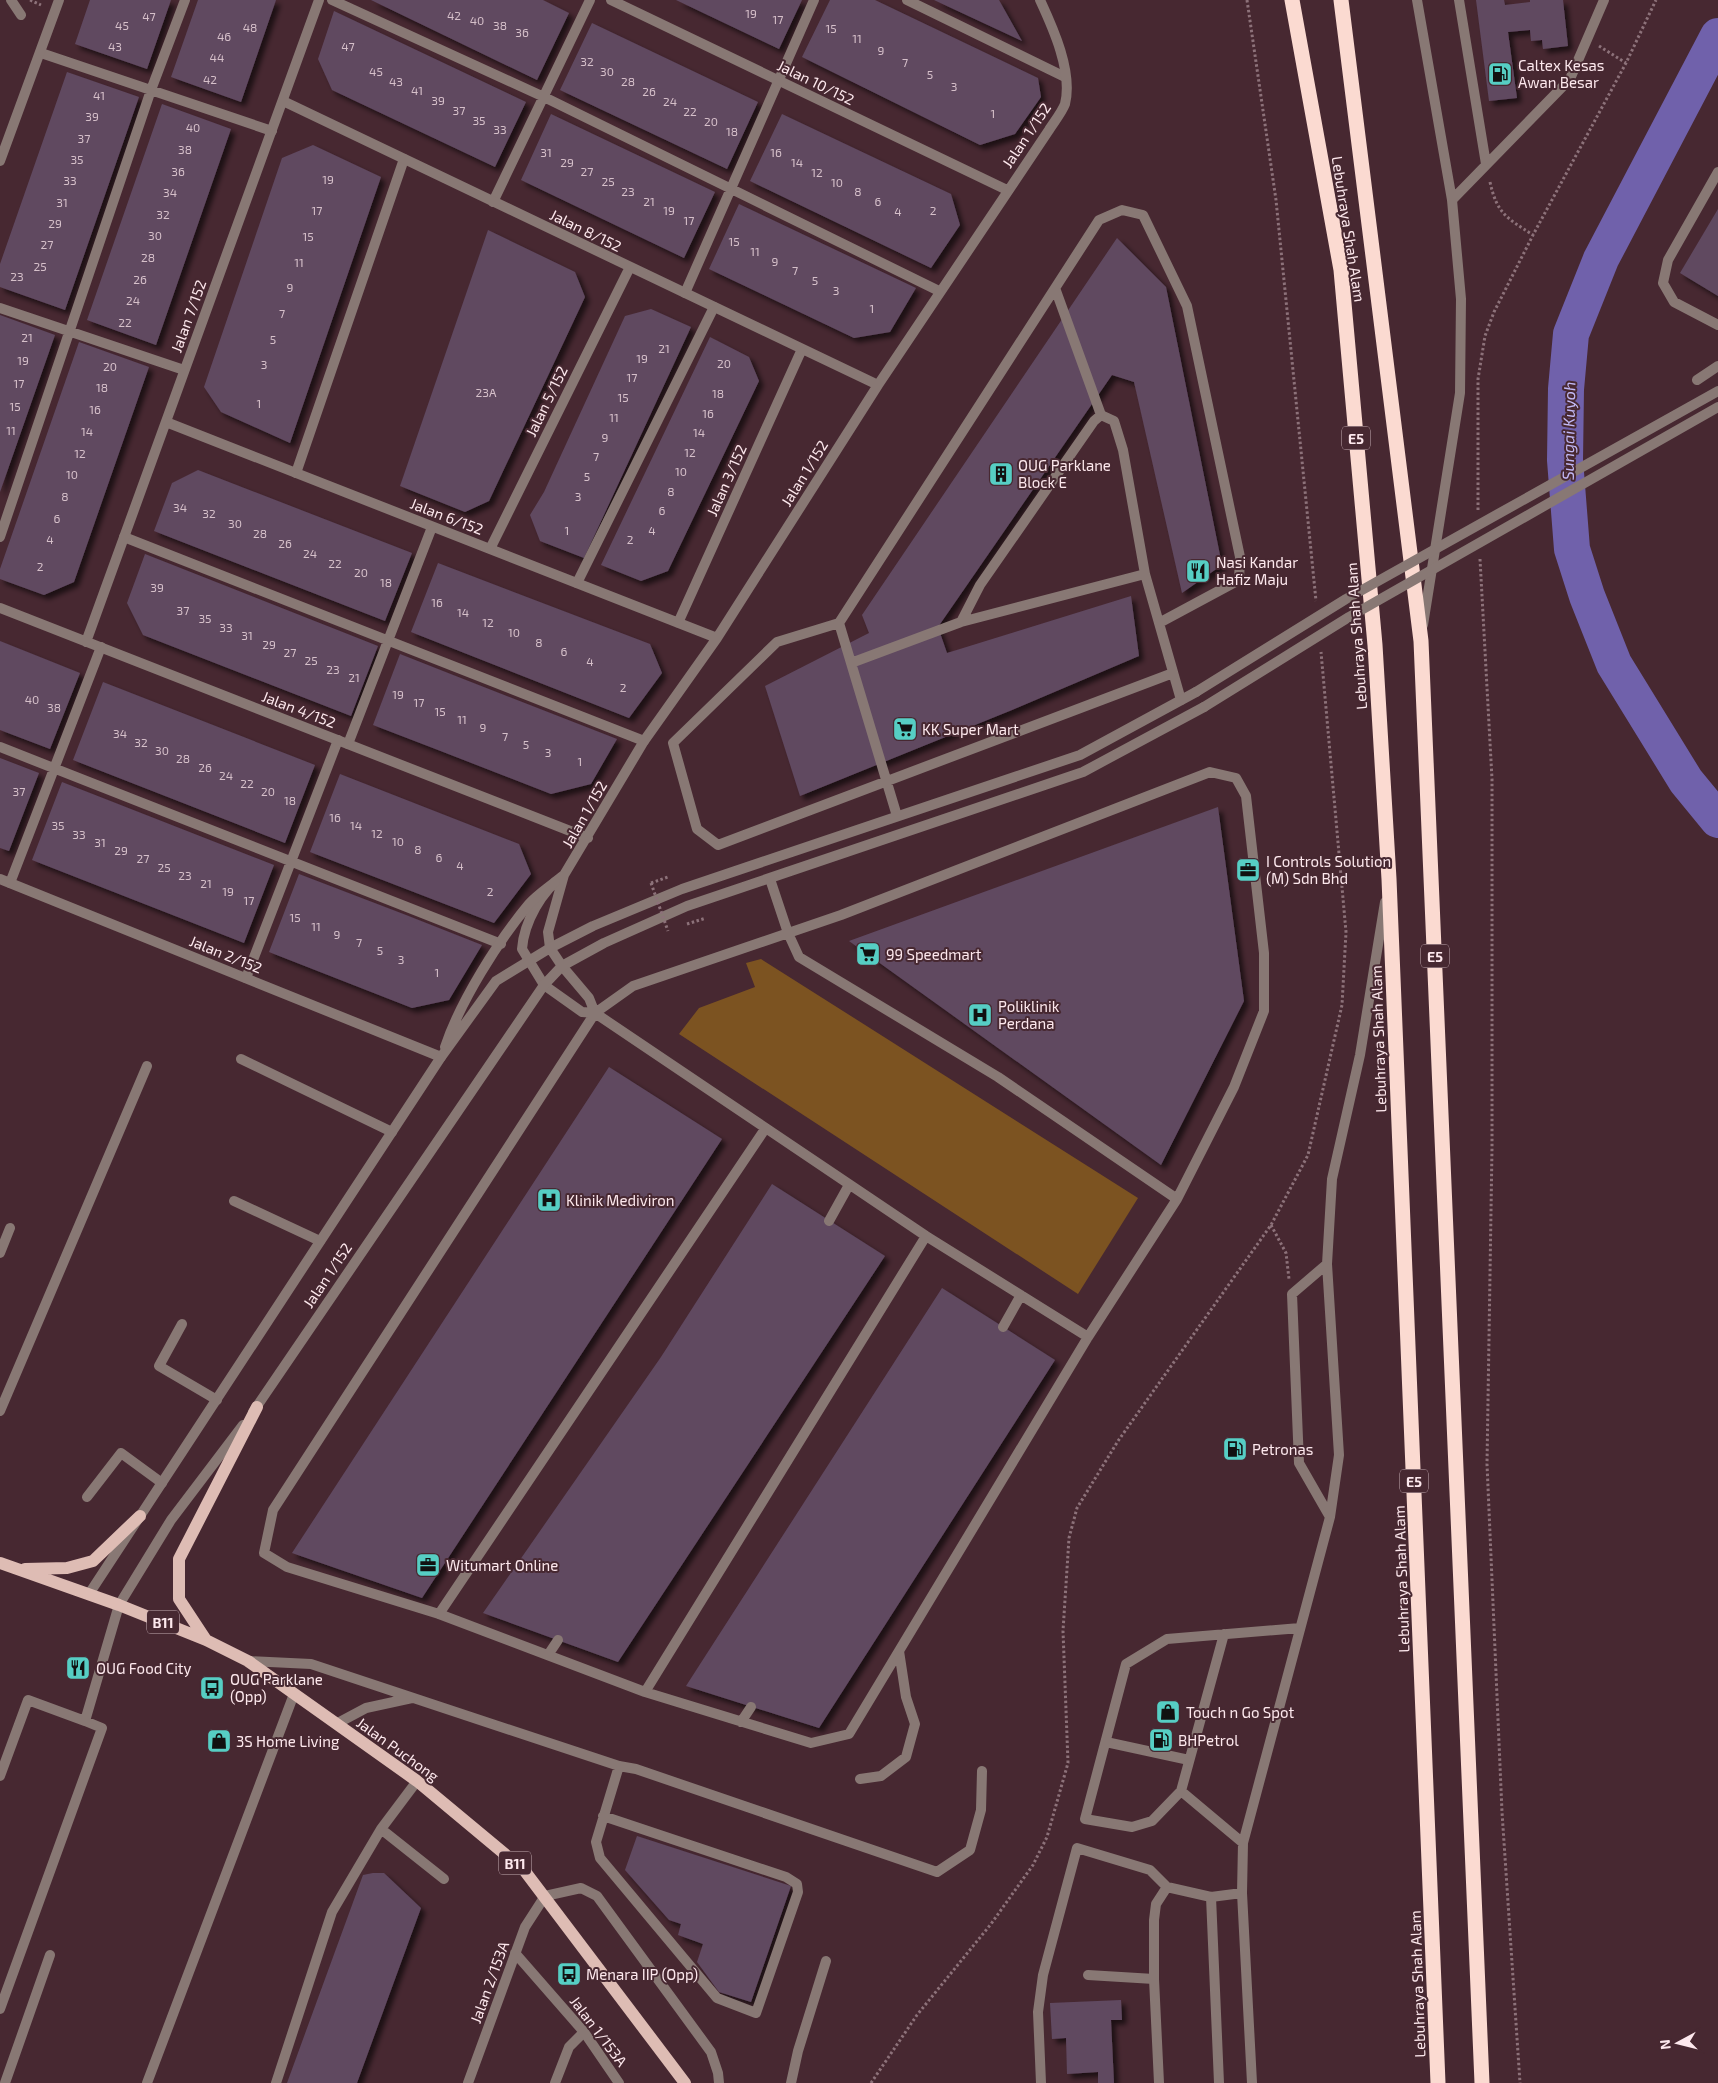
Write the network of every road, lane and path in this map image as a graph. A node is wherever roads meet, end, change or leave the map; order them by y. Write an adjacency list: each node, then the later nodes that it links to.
1 (11, 0): 18 (street)
2 (59, 0): 20 (street)
3 (184, 0): 24 (street)
4 (319, 0): 26 (street, Jalan 7/152)
5 (332, 0): 25 (street)
6 (590, 0): 25 (street)
7 (612, 0): 23 (street, Jalan 10/152)
8 (814, 0): 23 (street)
9 (907, 0): 22 (street)
10 (1040, 0): 22 (street, Jalan 1/152)
11 (1248, 0): 63 (path)
12 (1292, 0): 89 (highway, Lebuhraya Shah Alam / E5)
13 (1342, 0): 71 (highway, Lebuhraya Shah Alam / E5)
14 (1417, 0): 34 (street)
15 (1459, 0): 30 (street)
16 (1604, 0): 19 (street)
17 (1656, 0): 21 (path)
18 (21, 16)
19 (1587, 38): 21 (path); 30 (street)
20 (41, 53): 24 (street); 29 (street)
21 (1626, 62): 36 (path)
22 (1065, 76): 33 (street, Jalan 1/152)
23 (778, 80): 32 (street); 33 (street, Jalan 10/152)
24 (151, 90): 27 (street); 44 (street)
25 (544, 97): 32 (street); 35 (street)
26 (283, 101): 27 (street, Jalan 7/152); 28 (street, Jalan 8/152)
27 (272, 131): 47 (street, Jalan 7/152)
28 (404, 159): 35 (street, Jalan 8/152); 54 (street)
29 (0, 161)
30 (1486, 164): 34 (street); 36 (path)
31 (1718, 172): 43 (street)
32 (731, 188): 39 (street); 40 (street)
33 (1007, 190): 39 (street, Jalan 1/152)
34 (1452, 200): 71 (street)
35 (493, 202): 37 (street, Jalan 8/152)
36 (1533, 235): 55 (path)
37 (630, 267): 40 (street, Jalan 8/152); 59 (street, Jalan 5/152)
38 (1056, 288): 52 (street); 67 (street); 68 (street)
39 (939, 291): 49 (street, Jalan 1/152)
40 (685, 293): 41 (street, Jalan 8/152)
41 (714, 307): 45 (street, Jalan 8/152); 62 (street)
42 (0, 308): 44 (street)
43 (1718, 326)
44 (69, 331): 47 (street); 57 (street)
45 (802, 349): 49 (street, Jalan 8/152); 66 (street, Jalan 3/152)
46 (1718, 366): 48 (street)
47 (184, 370): 53 (street, Jalan 7/152)
48 (1698, 380)
49 (878, 385): 69 (street, Jalan 1/152)
50 (1718, 391): 77 (street, bridge)
51 (1718, 408): 84 (street, Jalan 1/152, bridge)
52 (1101, 415): 61 (street); 65 (street)
53 (166, 422): 54 (street, Jalan 6/152); 58 (street, Jalan 7/152)
54 (296, 473): 56 (street, Jalan 6/152)
55 (1478, 517)
56 (432, 526): 59 (street, Jalan 6/152); 70 (street)
57 (0, 537)
58 (124, 537): 70 (street); 72 (street, Jalan 7/152)
59 (490, 549): 62 (street, Jalan 6/152)
60 (1480, 555): 187 (path)
61 (1145, 574): 65 (street); 68 (street)
62 (577, 583): 66 (street, Jalan 6/152)
63 (1317, 603)
64 (0, 608): 72 (street, Jalan 4/152)
65 (960, 622): 75 (street)
66 (678, 623): 69 (street, Jalan 6/152)
67 (839, 623): 75 (street); 82 (street)
68 (1159, 623): 76 (street)
69 (717, 638): 78 (street, Jalan 1/152)
70 (388, 641): 78 (street); 79 (street)
71 (1420, 641): 186 (highway, Lebuhraya Shah Alam / E5)
72 (86, 642): 74 (street, Jalan 4/152)
73 (1320, 643): 111 (path)
74 (101, 647): 79 (street, Jalan 4/152); 81 (street)
75 (851, 663): 82 (street)
76 (1173, 673): 77 (street); 82 (street)
77 (1181, 700): 83 (street)
78 (644, 741): 85 (street, Jalan 1/152)
79 (343, 742): 85 (street, Jalan 4/152); 86 (street)
80 (0, 747): 81 (street)
81 (54, 768): 86 (street); 90 (street)
82 (888, 781): 83 (street)
83 (897, 816): 84 (street); 96 (street)
84 (902, 834): 88 (street, Jalan 1/152)
85 (588, 838): 87 (street, Jalan 1/152)
86 (291, 862): 95 (street); 99 (street)
87 (564, 875): 91 (street, Jalan 1/152); 96 (street)
88 (770, 879): 94 (street); 98 (street, Jalan 1/152)
89 (1388, 879): 116 (street); 185 (highway, Lebuhraya Shah Alam / E5)
90 (5, 881): 99 (street, Jalan 2/152)
91 (555, 882): 95 (street); 97 (street)
92 (651, 882): 93 (path, bridge)
93 (668, 931)
94 (788, 933): 101 (street); 108 (street); 108 (street)
95 (501, 944): 102 (street)
96 (550, 948): 97 (street); 98 (street)
97 (528, 961): 100 (street); 102 (street)
98 (562, 966): 100 (street, Jalan 1/152); 101 (street)
99 (246, 978): 102 (street, Jalan 2/152)
100 (544, 984): 101 (street); 123 (street, Jalan 1/152)
101 (595, 1013): 105 (street); 133 (street)
102 (441, 1057): 106 (street, Jalan 1/152)
103 (241, 1059): 106 (street)
104 (147, 1066): 124 (street)
105 (765, 1129): 107 (street); 133 (street)
106 (392, 1132): 114 (street, Jalan 1/152)
107 (849, 1185): 110 (street); 113 (street)
108 (1177, 1200): 121 (street)
109 (234, 1201): 114 (street)
110 (829, 1221)
111 (1271, 1225): 117 (path); 180 (path)
112 (10, 1228): 115 (street)
113 (926, 1236): 118 (street); 141 (street)
114 (320, 1241): 122 (street, Jalan 1/152)
115 (0, 1253)
116 (1327, 1264): 117 (street); 128 (street)
117 (1292, 1294): 128 (street)
118 (1021, 1295): 120 (street); 121 (street)
119 (182, 1324): 122 (street)
120 (1003, 1327)
121 (1088, 1337): 138 (street)
122 (217, 1400): 125 (street, Jalan 1/152)
123 (257, 1407): 132 (street, Jalan 1/152); 136 (main road)
124 (0, 1411)
125 (162, 1483): 126 (street); 127 (street, Jalan 1/152)
126 (86, 1497)
127 (140, 1516): 130 (main road); 131 (street, Jalan 1/152)
128 (1330, 1517): 134 (street)
129 (0, 1563): 130 (main road, Jalan Puchong / B11)
130 (18, 1569): 131 (main road, Jalan Puchong / B11)
131 (89, 1594): 132 (main road, Jalan Puchong / B11)
132 (119, 1605): 136 (main road, Jalan Puchong / B11); 145 (street, Jalan 1/152)
133 (439, 1614): 139 (street)
134 (1300, 1628): 135 (street); 158 (street)
135 (1224, 1634): 148 (street); 149 (street)
136 (206, 1640): 140 (main road, Jalan Puchong / B11)
137 (558, 1640): 139 (street)
138 (898, 1650): 146 (street); 153 (street)
139 (548, 1655): 141 (street)
140 (248, 1660): 142 (main road, Jalan Puchong / B11); 143 (street)
141 (646, 1692): 146 (street)
142 (294, 1694): 147 (main road, Jalan Puchong / B11); 172 (street)
143 (412, 1698): 147 (street); 150 (street)
144 (751, 1706): 146 (street)
145 (84, 1721): 152 (street); 169 (street)
146 (742, 1722)
147 (336, 1724): 154 (main road, Jalan Puchong / B11)
148 (1106, 1742): 149 (street); 155 (street)
149 (1189, 1760): 155 (street)
150 (619, 1766): 151 (street); 156 (street)
151 (982, 1771)
152 (0, 1776)
153 (860, 1779)
154 (417, 1781): 157 (street); 162 (main road, Jalan Puchong / B11)
155 (1181, 1791): 158 (street)
156 (603, 1816): 156 (street)
157 (381, 1829): 159 (street); 173 (street)
158 (1243, 1843): 161 (street)
159 (444, 1879)
160 (1167, 1887): 163 (street); 168 (street); 181 (street)
161 (1242, 1893): 163 (street); 184 (street)
162 (545, 1896): 164 (street, Jalan 2/153A); 177 (main road, Jalan Puchong / B11); 178 (street)
163 (1211, 1896): 183 (street)
164 (515, 1953): 170 (street, Jalan 1/153A); 174 (street, Jalan 2/153A)
165 (50, 1955): 171 (street)
166 (826, 1961): 179 (street)
167 (1088, 1975): 168 (street)
168 (1154, 1979): 182 (street)
169 (0, 2009)
170 (584, 2032): 175 (street); 176 (street, Jalan 1/153A)
171 (5, 2083)
172 (147, 2083)
173 (276, 2083)
174 (468, 2083)
175 (555, 2083)
176 (619, 2083)
177 (685, 2083)
178 (719, 2083)
179 (791, 2083)
180 (871, 2083)
181 (1041, 2083)
182 (1159, 2083)
183 (1219, 2083)
184 (1252, 2083)
185 (1438, 2083)
186 (1482, 2083)
187 (1520, 2083)

